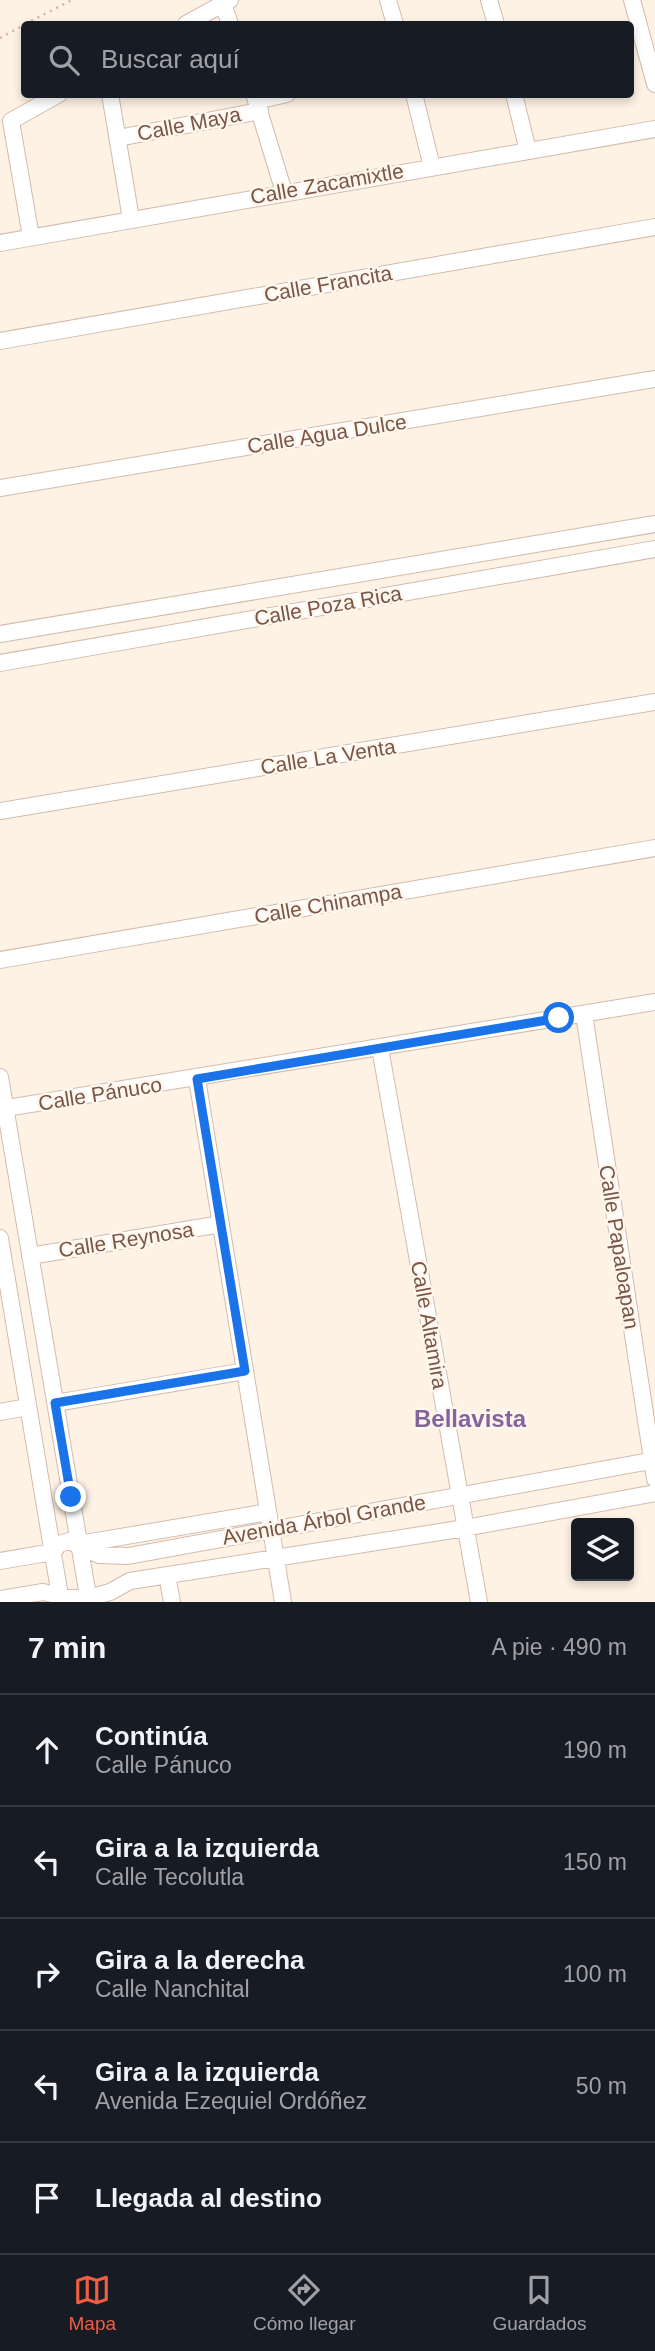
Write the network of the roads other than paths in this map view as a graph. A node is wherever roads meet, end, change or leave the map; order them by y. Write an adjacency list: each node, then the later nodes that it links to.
1 (388, 0): 7 (street)
2 (489, 0): 8 (street)
3 (632, 0): 9 (street)
4 (227, 2): 5 (street); 6 (street)
5 (192, 21)
6 (230, 21)
7 (394, 21)
8 (495, 21)
9 (637, 40): 10 (street)
10 (655, 84)
11 (52, 98): 23 (street)
12 (111, 98): 17 (street)
13 (415, 98): 19 (street)
14 (515, 98): 18 (street)
15 (257, 102): 17 (street, Calle Maya); 20 (street)
16 (655, 129): 18 (street, Calle Zacamixtle)
17 (118, 138): 21 (street)
18 (528, 151): 19 (street, Calle Zacamixtle)
19 (432, 167): 20 (street, Calle Zacamixtle)
20 (285, 192): 21 (street, Calle Zacamixtle)
21 (131, 219): 23 (street, Calle Zacamixtle)
22 (655, 227): 25 (street, Calle Francita)
23 (30, 237): 24 (street, Calle Zacamixtle)
24 (0, 243)
25 (0, 341)
26 (655, 379): 27 (street, Calle Agua Dulce)
27 (0, 488)
28 (655, 524): 30 (street, Calle Poza Rica)
29 (655, 549): 32 (street, Calle Poza Rica)
30 (383, 570): 31 (street, Calle Poza Rica); 32 (street)
31 (331, 579): 33 (street); 34 (street, Calle Poza Rica)
32 (386, 596): 33 (street, Calle Poza Rica)
33 (332, 606): 35 (street, Calle Poza Rica)
34 (0, 634)
35 (0, 663)
36 (655, 702): 37 (street, Calle La Venta)
37 (0, 811)
38 (655, 848): 39 (street, Calle Chinampa)
39 (0, 960)
40 (655, 1002): 41 (street, Calle Pánuco)
41 (584, 1014): 42 (street, Calle Pánuco); 54 (street, Calle Papaloapan)
42 (380, 1048): 44 (street, Calle Pánuco); 57 (street, Calle Altamira)
43 (0, 1077): 45 (street)
44 (197, 1079): 45 (street, Calle Pánuco); 46 (street)
45 (3, 1109): 48 (street)
46 (221, 1224): 48 (street, Calle Reynosa); 50 (street)
47 (0, 1238): 49 (street)
48 (30, 1256): 51 (street)
49 (2, 1263): 52 (street)
50 (245, 1371): 51 (street); 58 (street)
51 (55, 1403): 61 (street)
52 (28, 1407): 53 (street); 62 (street)
53 (0, 1412)
54 (653, 1460): 55 (street, Calle Papaloapan); 57 (street, Avenida Árbol Grande)
55 (655, 1479)
56 (655, 1493): 59 (street, Avenida Árbol Grande)
57 (460, 1495): 59 (street, Calle Altamira); 60 (street, Avenida Árbol Grande)
58 (268, 1512): 60 (street); 61 (street)
59 (465, 1528): 63 (street, Avenida Árbol Grande); 71 (street, Calle Altamira)
60 (271, 1530): 61 (street, Avenida Árbol Grande); 63 (street)
61 (79, 1544): 62 (street); 68 (street)
62 (53, 1552): 64 (street); 67 (street)
63 (275, 1559): 65 (street, Avenida Árbol Grande); 70 (street)
64 (0, 1561)
65 (167, 1576): 68 (street, Avenida Árbol Grande); 69 (street)
66 (0, 1599): 67 (street, Avenida Árbol Grande)
67 (61, 1599): 68 (street, Avenida Árbol Grande)
68 (89, 1600)
69 (172, 1602)
70 (283, 1602)
71 (479, 1602)

